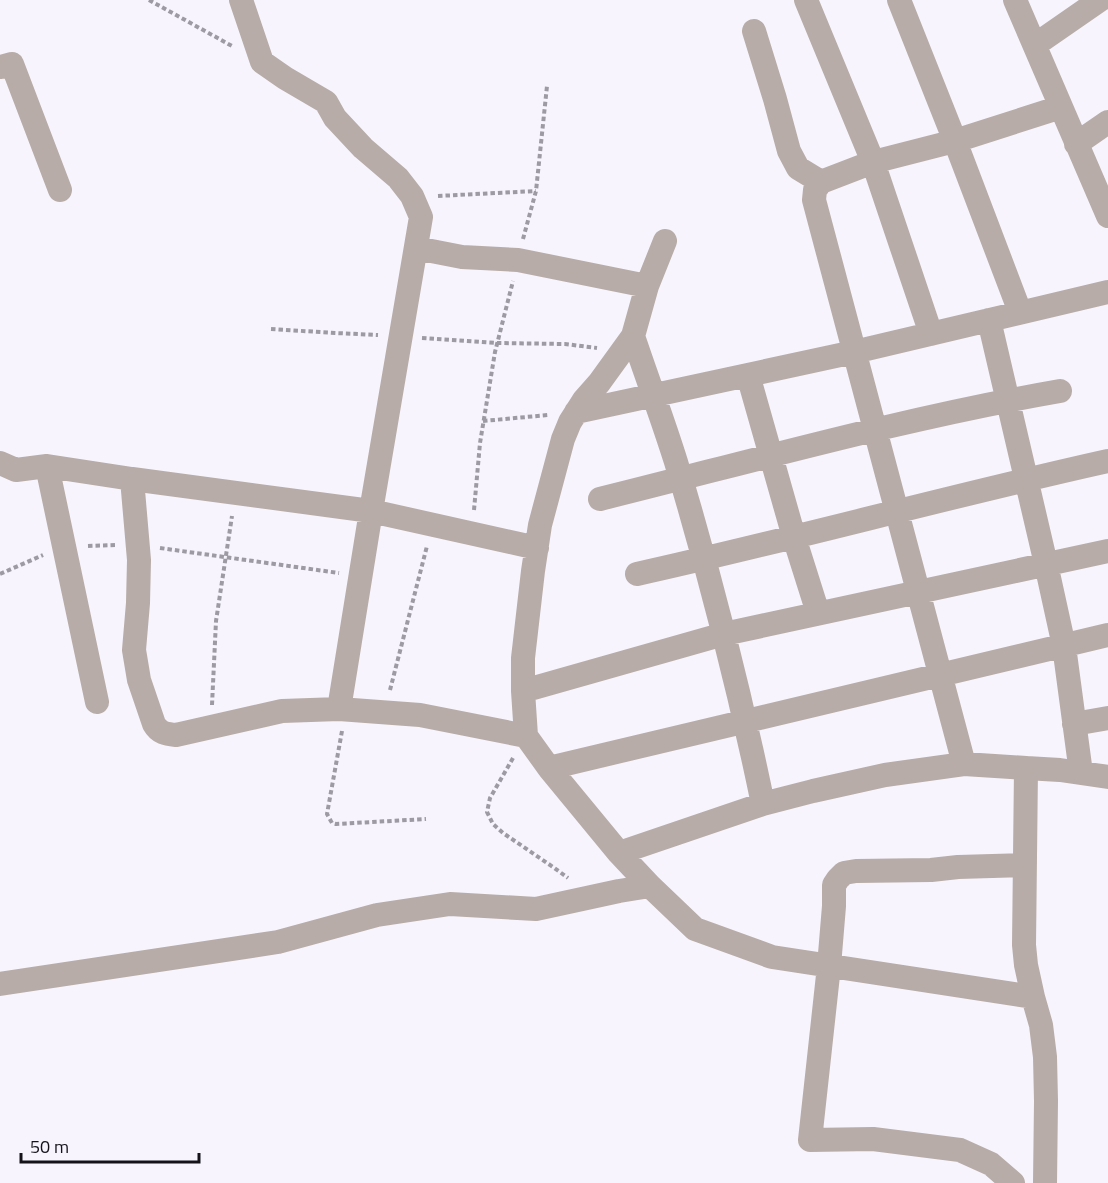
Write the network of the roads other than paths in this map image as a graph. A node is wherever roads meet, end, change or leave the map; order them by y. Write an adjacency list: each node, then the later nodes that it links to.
1 (242, 0): 18 (street)
2 (806, 0): 13 (street)
3 (899, 0): 11 (street)
4 (1015, 0): 7 (street)
5 (1100, 0): 7 (street)
6 (754, 31): 14 (street)
7 (1035, 45): 9 (street)
8 (0, 66): 15 (street)
9 (1061, 107): 11 (street); 12 (street)
10 (1108, 122): 12 (street)
11 (956, 141): 13 (street); 21 (street)
12 (1076, 144): 16 (street)
13 (873, 162): 14 (street); 23 (street)
14 (821, 182): 25 (street)
15 (60, 190)
16 (1108, 216)
17 (665, 241): 19 (street)
18 (416, 248): 19 (street); 40 (street)
19 (647, 286): 24 (street)
20 (1108, 292): 21 (street)
21 (1020, 312): 22 (street)
22 (989, 320): 23 (street); 29 (street)
23 (931, 334): 25 (street)
24 (627, 344): 28 (street); 30 (street)
25 (855, 352): 26 (street); 31 (street)
26 (748, 375): 28 (street); 32 (street)
27 (1060, 391): 29 (street)
28 (653, 396): 30 (street); 37 (street)
29 (1008, 400): 31 (street); 38 (street)
30 (576, 412): 43 (street)
31 (875, 430): 32 (street); 41 (street)
32 (771, 456): 37 (street); 42 (street)
33 (1108, 461): 38 (street)
34 (0, 463): 35 (street)
35 (47, 466): 36 (street); 55 (street)
36 (132, 479): 40 (street); 56 (street)
37 (680, 479): 39 (street); 45 (street)
38 (1026, 479): 41 (street); 46 (street)
39 (600, 499)
40 (371, 511): 43 (street); 56 (street)
41 (897, 511): 42 (street); 48 (street)
42 (794, 537): 45 (street); 49 (street)
43 (537, 548): 54 (street)
44 (1108, 551): 46 (street)
45 (704, 559): 47 (street); 50 (street)
46 (1046, 564): 48 (street); 52 (street)
47 (637, 574)
48 (918, 591): 49 (street); 53 (street)
49 (818, 613): 50 (street)
50 (724, 634): 54 (street); 58 (street)
51 (1108, 635): 52 (street)
52 (1064, 646): 53 (street); 59 (street)
53 (941, 676): 58 (street); 61 (street)
54 (523, 691): 60 (street)
55 (97, 702)
56 (342, 709): 60 (street)
57 (1108, 718): 59 (street)
58 (746, 722): 62 (street); 66 (street)
59 (1074, 724): 64 (street)
60 (526, 736): 62 (street)
61 (964, 764): 63 (street); 66 (street)
62 (549, 768): 67 (street)
63 (1026, 768): 64 (street); 68 (street)
64 (1081, 773): 65 (street)
65 (1108, 777)
66 (763, 804): 67 (street)
67 (619, 852): 69 (street)
68 (1024, 865): 70 (street); 72 (street)
69 (650, 886): 70 (street); 71 (street)
70 (829, 966): 72 (street); 73 (street)
71 (0, 984)
72 (1033, 997): 74 (street)
73 (1013, 1183)
74 (1045, 1183)

